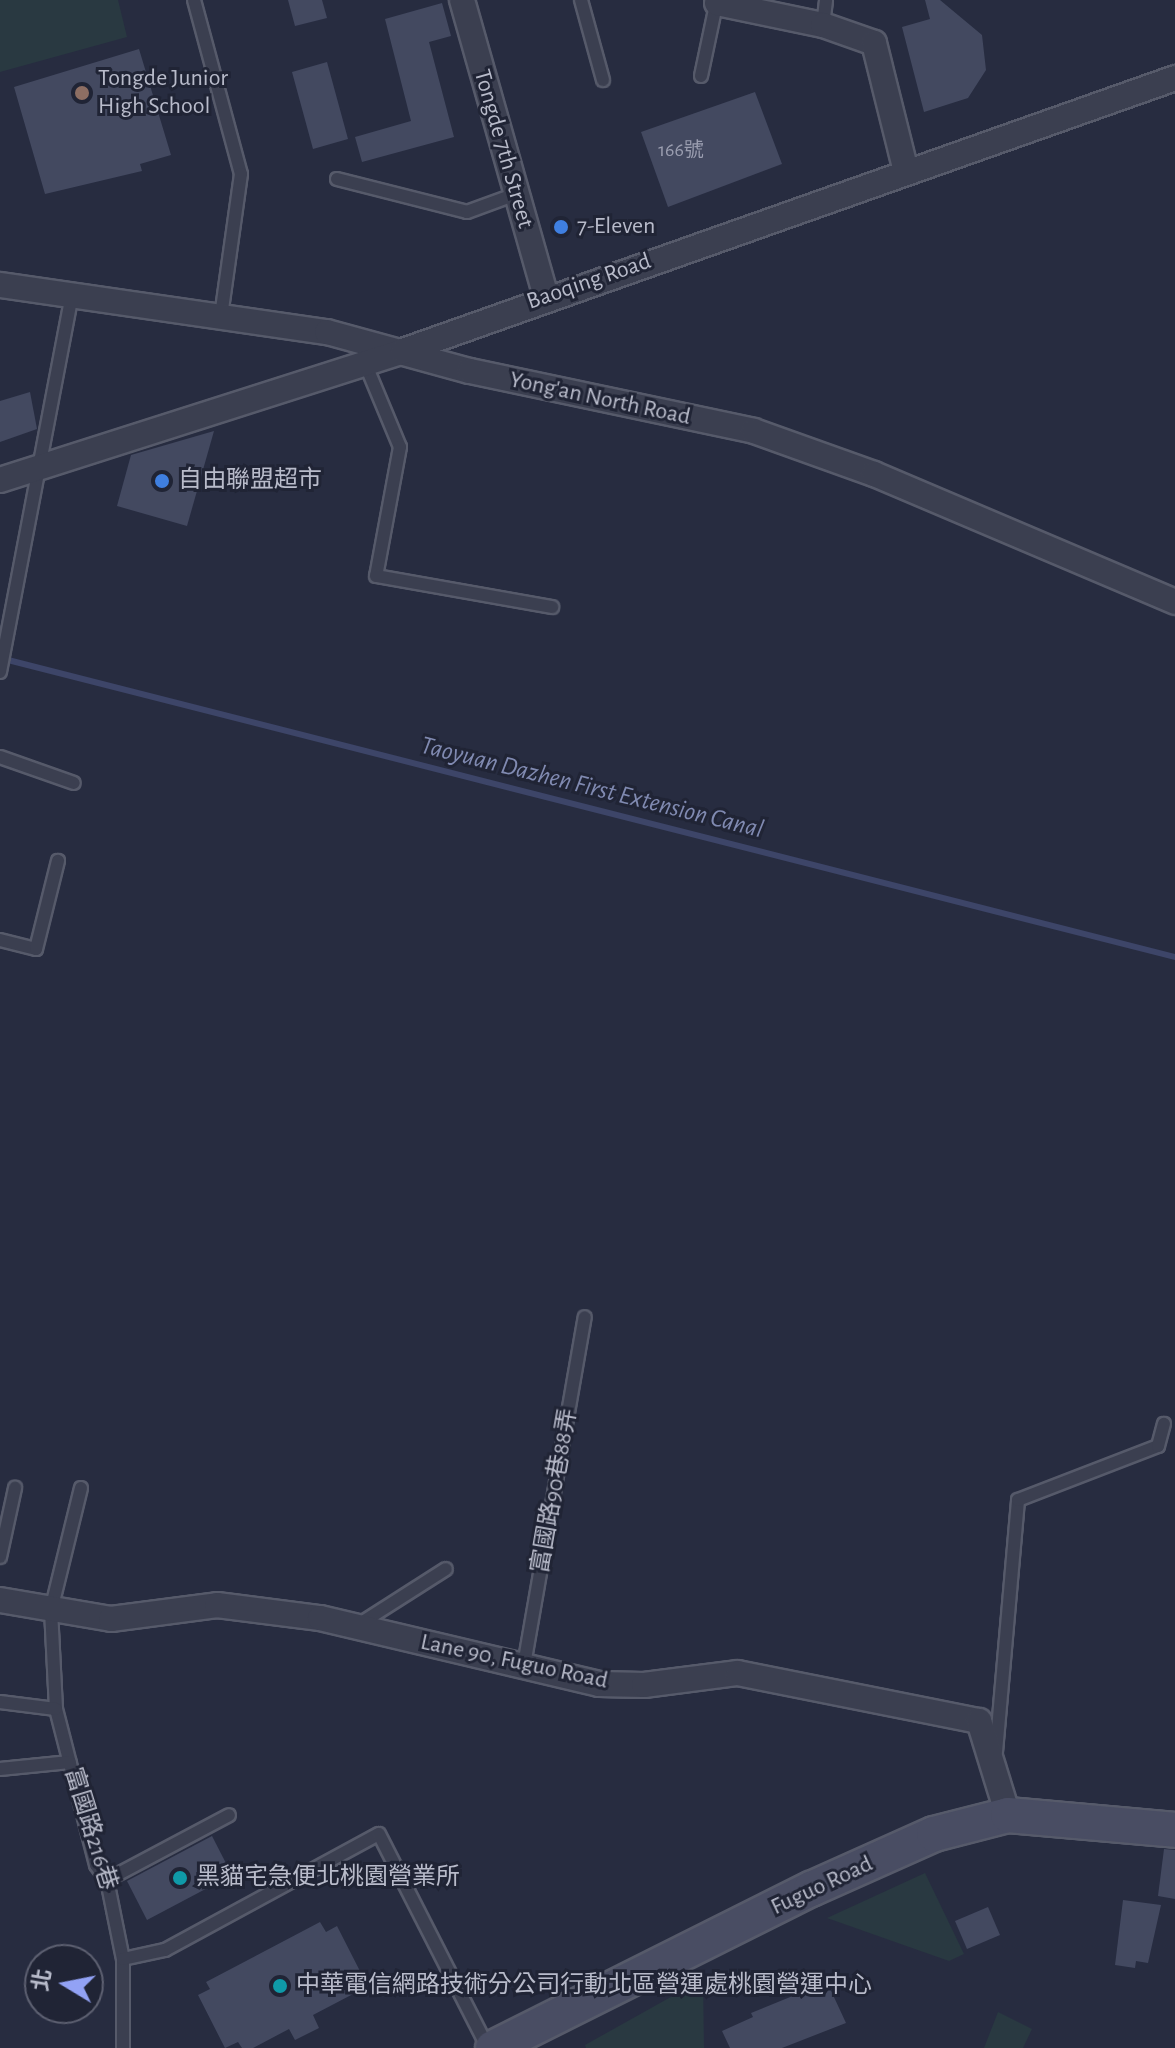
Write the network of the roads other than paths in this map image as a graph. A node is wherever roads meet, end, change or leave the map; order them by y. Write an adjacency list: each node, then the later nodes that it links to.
1 (194, 0): 16 (lane)
2 (462, 0): 12 (street, Tongde 7th Street)
3 (581, 0): 9 (lane)
4 (826, 0): 6 (lane)
5 (717, 1): 6 (street); 7 (lane)
6 (823, 25): 10 (street)
7 (701, 76)
8 (1175, 78): 10 (street, Baoqing Road)
9 (603, 80)
10 (906, 171): 15 (street, Baoqing Road)
11 (337, 179): 12 (lane)
12 (516, 194): 15 (street, Tongde 7th Street)
13 (0, 285): 14 (street, Yong'an North Road)
14 (72, 296): 16 (street, Yong'an North Road); 19 (lane)
15 (546, 297): 17 (street, Baoqing Road)
16 (221, 317): 17 (street, Yong'an North Road)
17 (403, 351): 18 (street, Baoqing Road); 21 (street, Yong'an North Road)
18 (365, 363): 19 (street, Baoqing Road); 22 (lane)
19 (35, 468): 20 (street, Baoqing Road); 23 (lane)
20 (0, 480)
21 (1175, 602)
22 (552, 607)
23 (0, 672)
24 (0, 757): 25 (lane)
25 (74, 783)
26 (58, 861): 27 (lane)
27 (0, 940)
28 (585, 1317): 37 (lane, 富國路90巷88弄)
29 (1164, 1424): 42 (lane)
30 (15, 1488): 32 (lane)
31 (81, 1488): 35 (lane, 富國路216巷)
32 (0, 1557)
33 (446, 1569): 36 (lane)
34 (0, 1600): 35 (street, Lane 90, Fuguo Road)
35 (51, 1610): 36 (street, Lane 90, Fuguo Road); 39 (lane, 富國路216巷)
36 (356, 1626): 37 (street, Lane 90, Fuguo Road)
37 (524, 1665): 42 (street, Lane 90, Fuguo Road)
38 (0, 1702): 39 (lane)
39 (56, 1709): 40 (lane, 富國路216巷)
40 (70, 1762): 41 (lane); 46 (lane, 富國路216巷)
41 (0, 1769)
42 (994, 1771): 44 (street, Lane 90, Fuguo Road)
43 (229, 1815): 46 (lane)
44 (1008, 1815): 45 (street, Fuguo Road); 49 (street, Fuguo Road)
45 (1175, 1830)
46 (107, 1880): 47 (lane, 富國路216巷)
47 (123, 1959): 48 (lane, 富國路216巷); 49 (lane)
48 (123, 2048)
49 (490, 2048)

